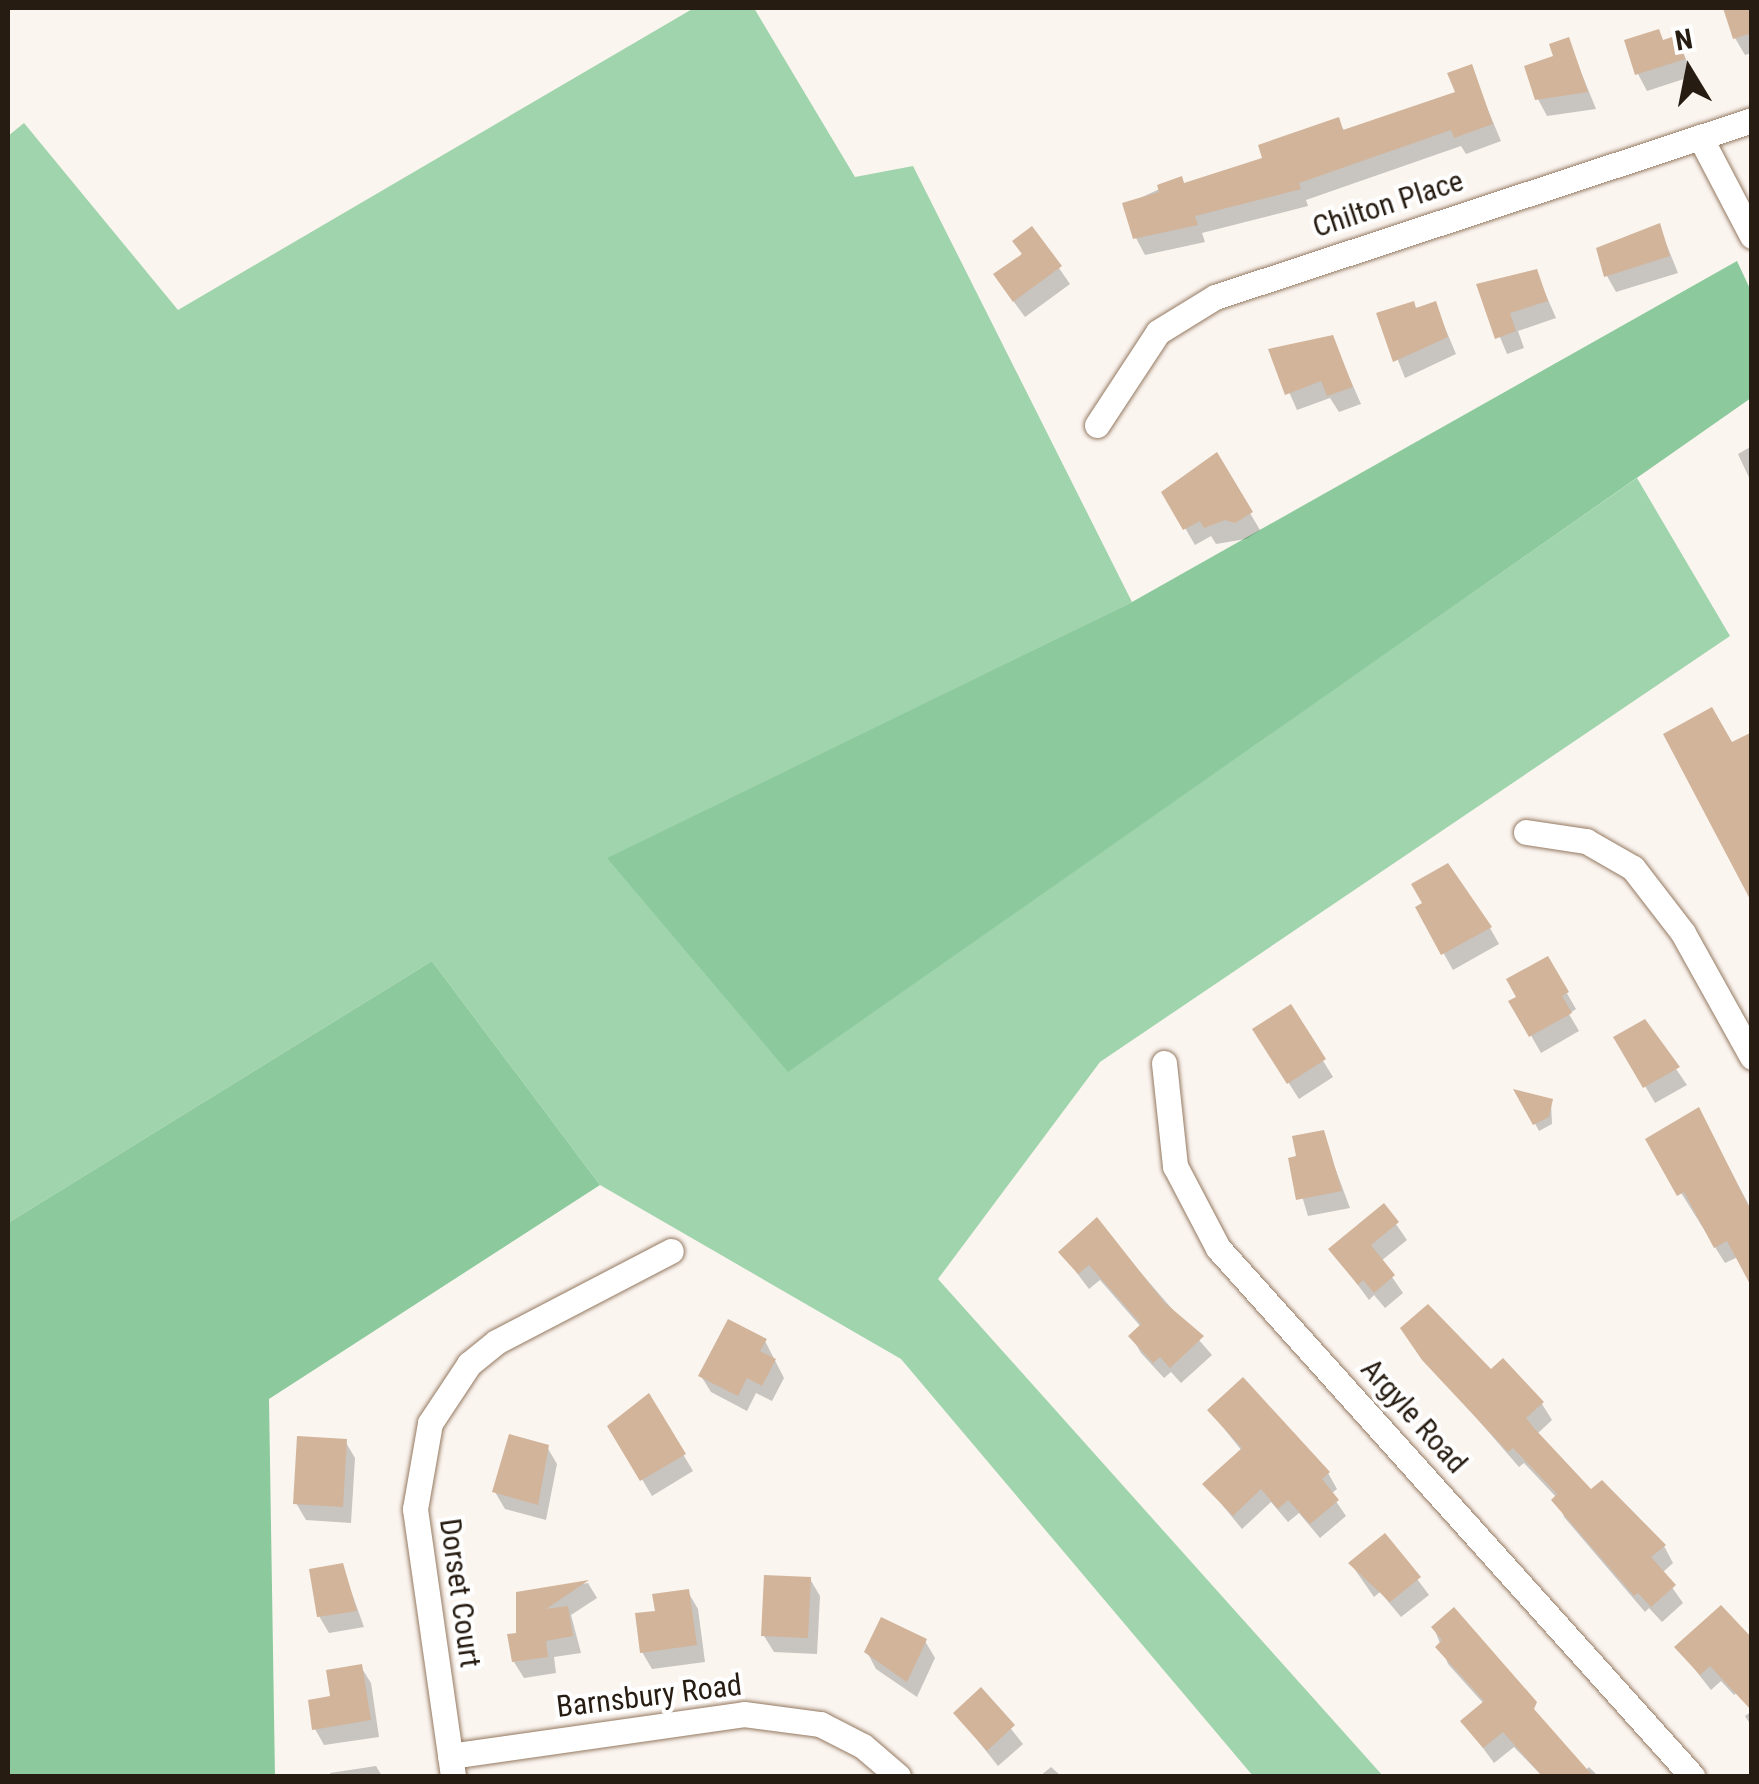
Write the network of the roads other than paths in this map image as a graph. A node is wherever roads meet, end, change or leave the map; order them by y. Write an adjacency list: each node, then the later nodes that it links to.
1 (1752, 120): 2 (street, Chilton Place)
2 (1700, 137): 3 (street); 4 (street, Chilton Place)
3 (1752, 236)
4 (1097, 425)
5 (1526, 832): 6 (street)
6 (1752, 1057)
7 (1164, 1063): 11 (street, Argyle Road)
8 (671, 1251): 9 (street, Dorset Court)
9 (452, 1766): 10 (street, Barnsbury Road)
10 (898, 1776)
11 (1692, 1776)

